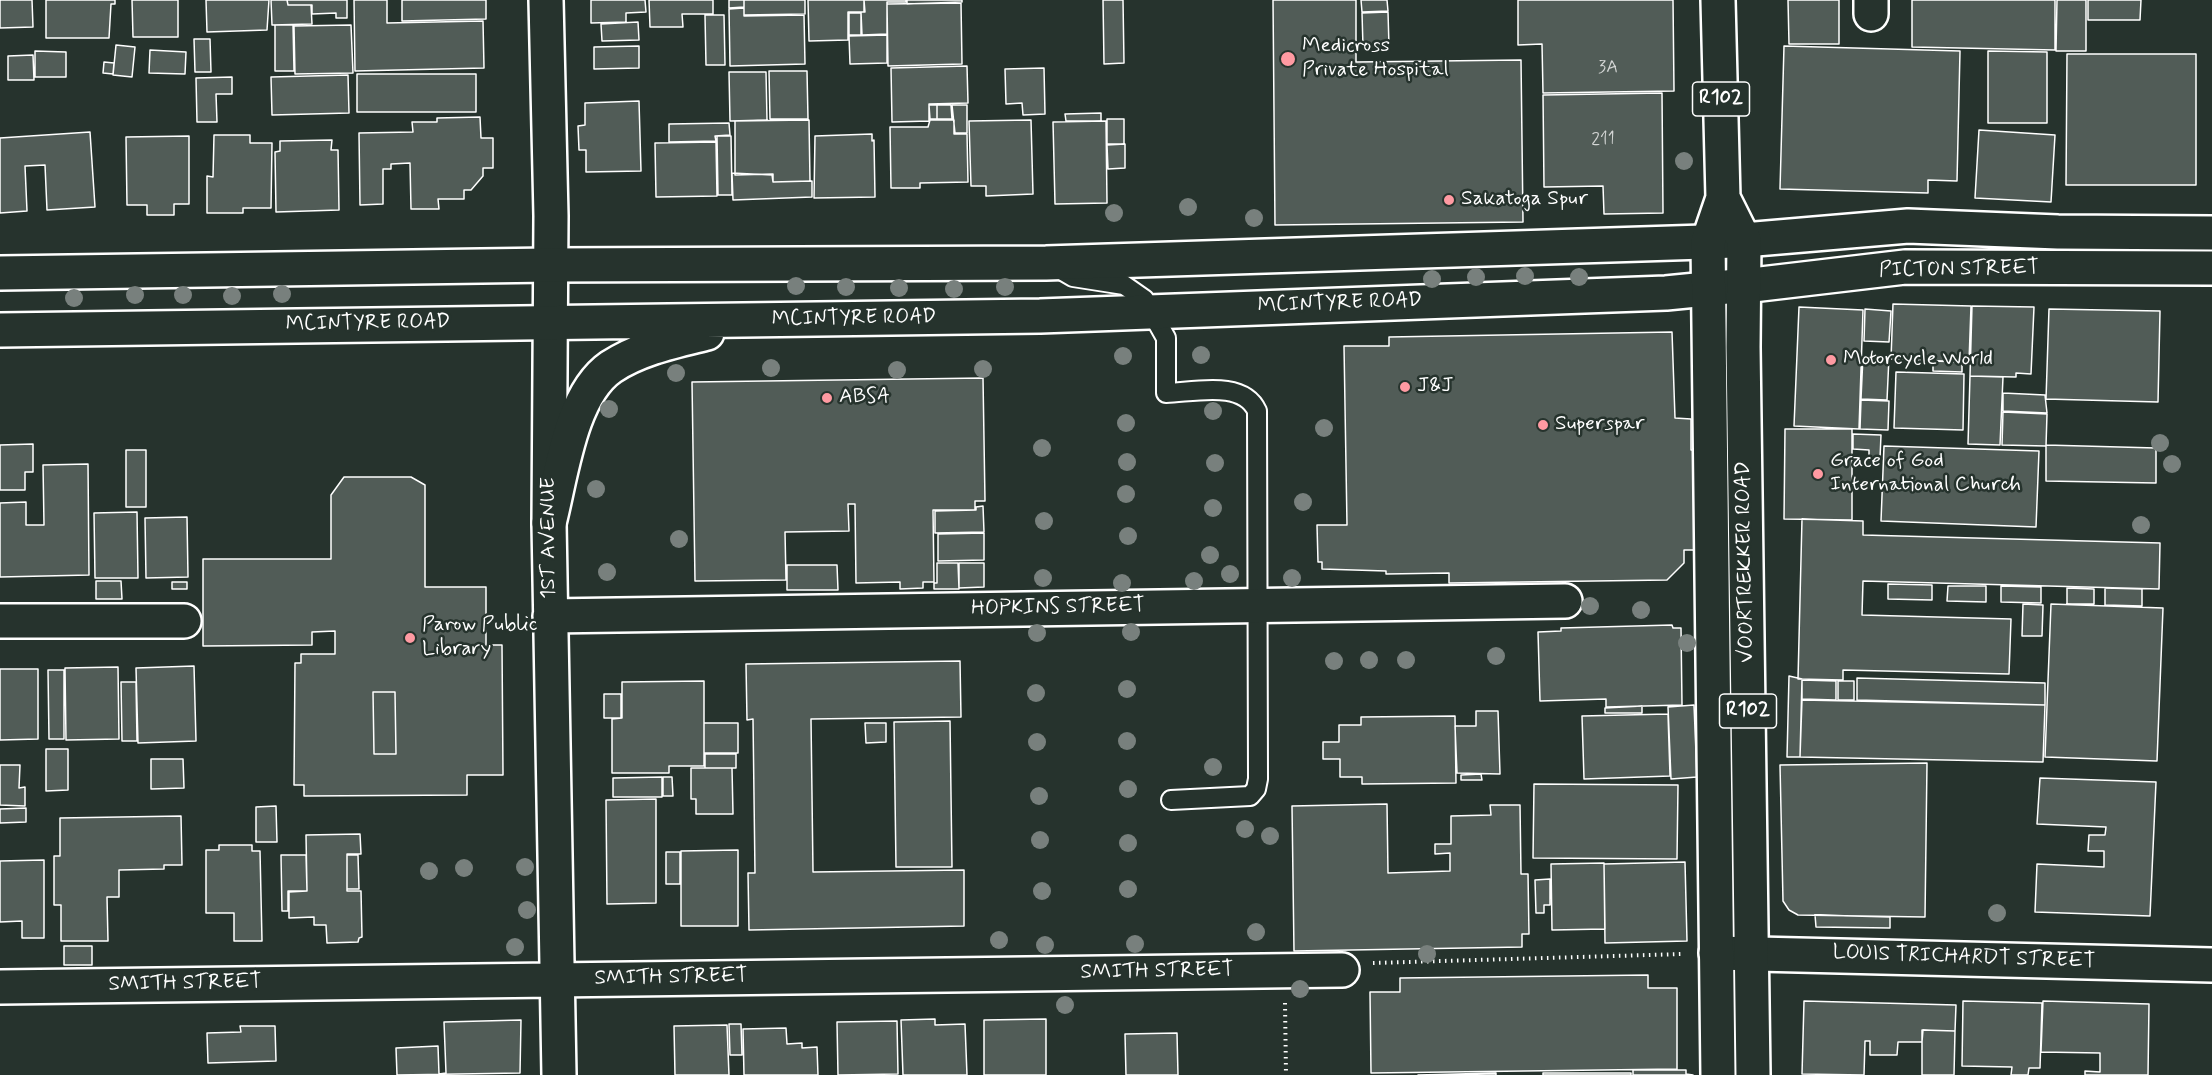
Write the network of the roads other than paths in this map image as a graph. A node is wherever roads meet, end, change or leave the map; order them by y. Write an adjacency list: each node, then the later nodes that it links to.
1 (546, 0): 8 (main road, 1ST AVENUE)
2 (1718, 0): 3 (main road, VOORTREKKER ROAD / R102)
3 (1723, 198): 5 (main road, VOORTREKKER ROAD / R102); 6 (main road, VOORTREKKER ROAD / R102)
4 (2212, 233): 5 (main road, PICTON STREET)
5 (1744, 240): 6 (main road, PICTON STREET); 11 (main road, VOORTREKKER ROAD / R102)
6 (1708, 242): 7 (main road); 12 (main road, VOORTREKKER ROAD / R102)
7 (1046, 263): 8 (main road); 13 (lane)
8 (550, 265): 10 (main road); 14 (main road, 1ST AVENUE)
9 (2212, 268): 11 (main road, PICTON STREET)
10 (0, 273)
11 (1744, 286): 12 (main road, PICTON STREET); 24 (main road, VOORTREKKER ROAD / R102)
12 (1708, 289): 13 (main road, MCINTYRE ROAD); 25 (main road, VOORTREKKER ROAD / R102)
13 (1152, 311): 15 (main road, MCINTYRE ROAD); 19 (lane)
14 (550, 321): 15 (main road, MCINTYRE ROAD); 16 (main road, MCINTYRE ROAD); 17 (main road, 1ST AVENUE)
15 (749, 321): 17 (main road)
16 (0, 330)
17 (549, 523): 20 (main road, 1ST AVENUE)
18 (1565, 600): 19 (main road, HOPKINS STREET)
19 (1258, 606): 20 (main road, HOPKINS STREET); 23 (lane)
20 (550, 616): 28 (main road, 1ST AVENUE)
21 (0, 621): 22 (main road)
22 (184, 621)
23 (1171, 800)
24 (1751, 952): 25 (main road, LOUIS TRICHARDT STREET); 26 (main road, LOUIS TRICHARDT STREET); 32 (main road, VOORTREKKER ROAD / R102)
25 (1716, 953): 31 (main road, VOORTREKKER ROAD / R102)
26 (2212, 965)
27 (1357, 966): 28 (main road, SMITH STREET)
28 (558, 980): 29 (main road, SMITH STREET); 30 (main road, 1ST AVENUE)
29 (0, 987)
30 (559, 1075)
31 (1718, 1075)
32 (1753, 1075)

